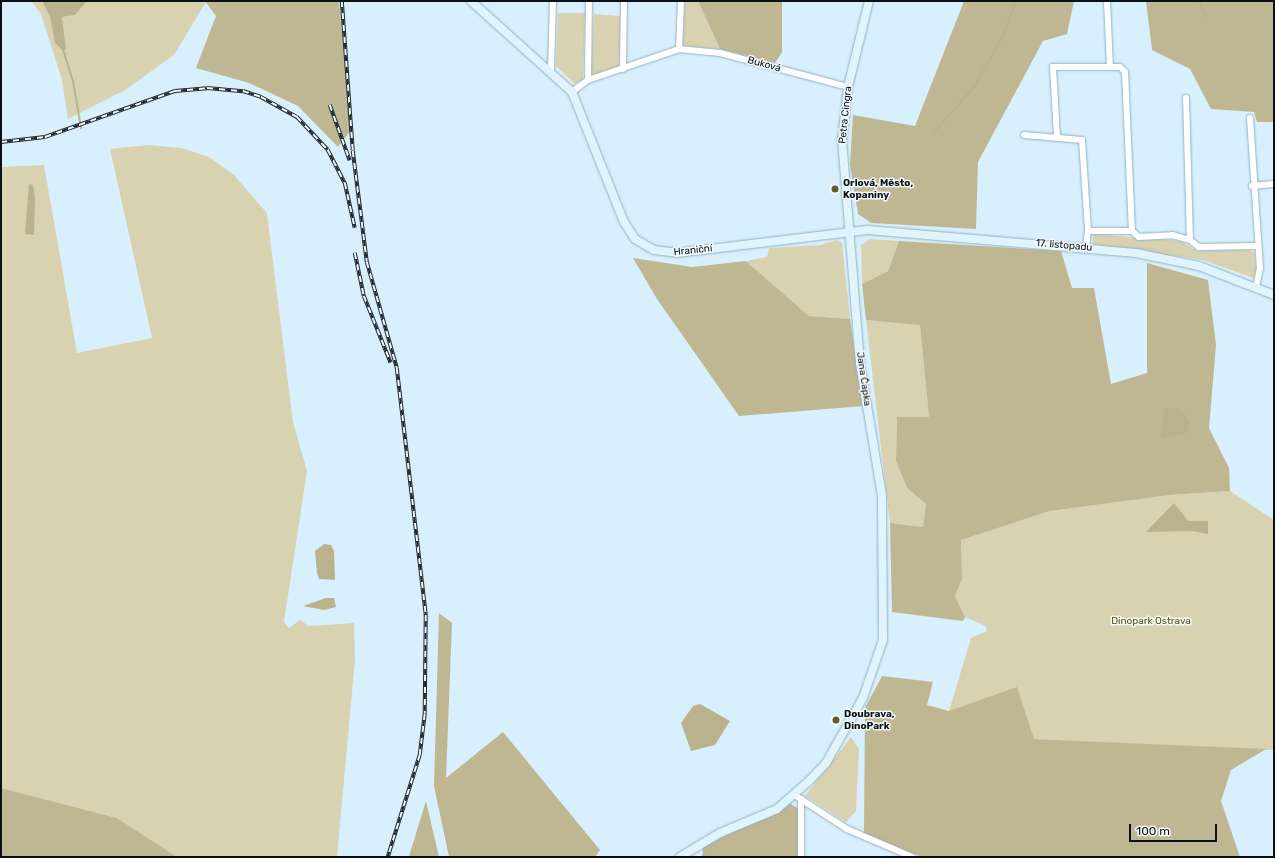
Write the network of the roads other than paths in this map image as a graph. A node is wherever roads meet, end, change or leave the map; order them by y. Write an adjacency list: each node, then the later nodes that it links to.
1 (471, 1): 11 (street, Hraniční)
2 (553, 1): 11 (street)
3 (589, 1): 12 (street)
4 (624, 1): 10 (street)
5 (681, 1): 8 (street)
6 (869, 1): 13 (street, Petra Cingra)
7 (1107, 1): 9 (street)
8 (679, 49): 10 (street, Buková); 13 (street, Buková)
9 (1110, 66): 18 (street); 23 (street)
10 (622, 69): 12 (street, Buková)
11 (551, 71): 14 (street, Hraniční)
12 (588, 80): 14 (street, Buková)
13 (848, 87): 21 (street, Petra Cingra)
14 (572, 92): 21 (street, Hraniční)
15 (1186, 98): 24 (street)
16 (1250, 118): 20 (street)
17 (1024, 135): 18 (street)
18 (1056, 137): 22 (street)
19 (1274, 184): 20 (street)
20 (1252, 186): 25 (street)
21 (848, 231): 26 (street, 17. listopadu); 29 (street, Jana Čapka)
22 (1088, 231): 23 (street); 26 (street)
23 (1132, 231): 24 (street)
24 (1190, 240): 25 (street)
25 (1255, 246): 27 (street)
26 (1086, 248): 27 (street, 17. listopadu)
27 (1256, 287): 28 (street, 17. listopadu)
28 (1274, 296)
29 (798, 798): 30 (street, Jana Čapka); 31 (street); 32 (street)
30 (680, 857)
31 (801, 857)
32 (912, 857)

